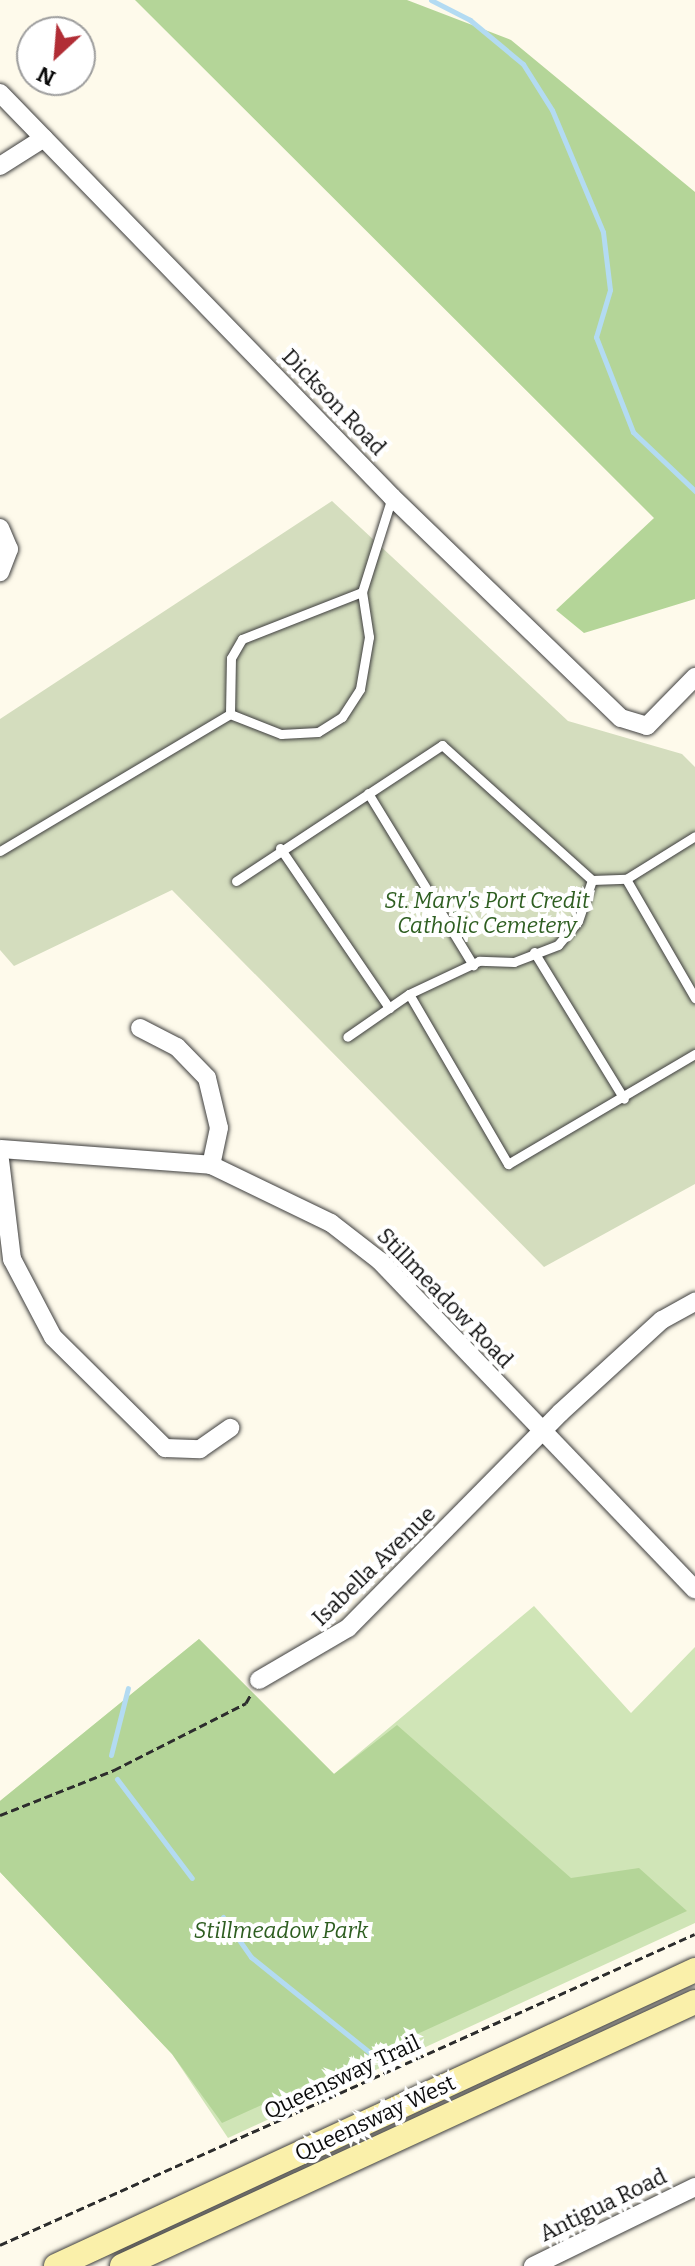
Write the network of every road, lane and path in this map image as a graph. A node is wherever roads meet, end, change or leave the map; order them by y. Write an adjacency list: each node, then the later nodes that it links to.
1 (0, 93): 2 (street, Dickson Road)
2 (44, 138): 3 (street); 4 (street, Dickson Road)
3 (0, 166)
4 (392, 497): 7 (lane); 8 (street, Dickson Road)
5 (0, 528): 6 (street)
6 (0, 572)
7 (362, 592): 9 (lane); 9 (lane)
8 (695, 677)
9 (230, 714): 13 (lane)
10 (368, 793): 12 (lane); 15 (lane); 18 (lane)
11 (695, 836): 14 (lane)
12 (280, 848): 16 (lane); 21 (lane)
13 (0, 851)
14 (626, 879): 15 (lane); 20 (lane)
15 (592, 880): 17 (lane)
16 (236, 881)
17 (534, 952): 18 (lane); 25 (lane)
18 (473, 965): 19 (lane)
19 (409, 994): 21 (lane); 25 (lane)
20 (695, 998)
21 (389, 1008): 23 (lane)
22 (140, 1028): 28 (street)
23 (347, 1037)
24 (695, 1054): 25 (lane)
25 (624, 1099)
26 (0, 1149): 28 (street, Stillmeadow Road)
27 (0, 1160): 30 (street)
28 (211, 1165): 31 (street, Stillmeadow Road)
29 (695, 1302): 31 (street, Isabella Avenue)
30 (230, 1428)
31 (542, 1433): 32 (street, Stillmeadow Road); 33 (street, Isabella Avenue)
32 (695, 1589)
33 (259, 1680): 34 (path)
34 (0, 1815)
35 (695, 1934): 39 (path, Queensway Trail)
36 (695, 1970): 41 (main road, Queensway West)
37 (695, 2002): 42 (main road, Queensway West)
38 (695, 2187): 40 (street, Antigua Road)
39 (0, 2245)
40 (536, 2265)
41 (56, 2266)
42 (122, 2266)

